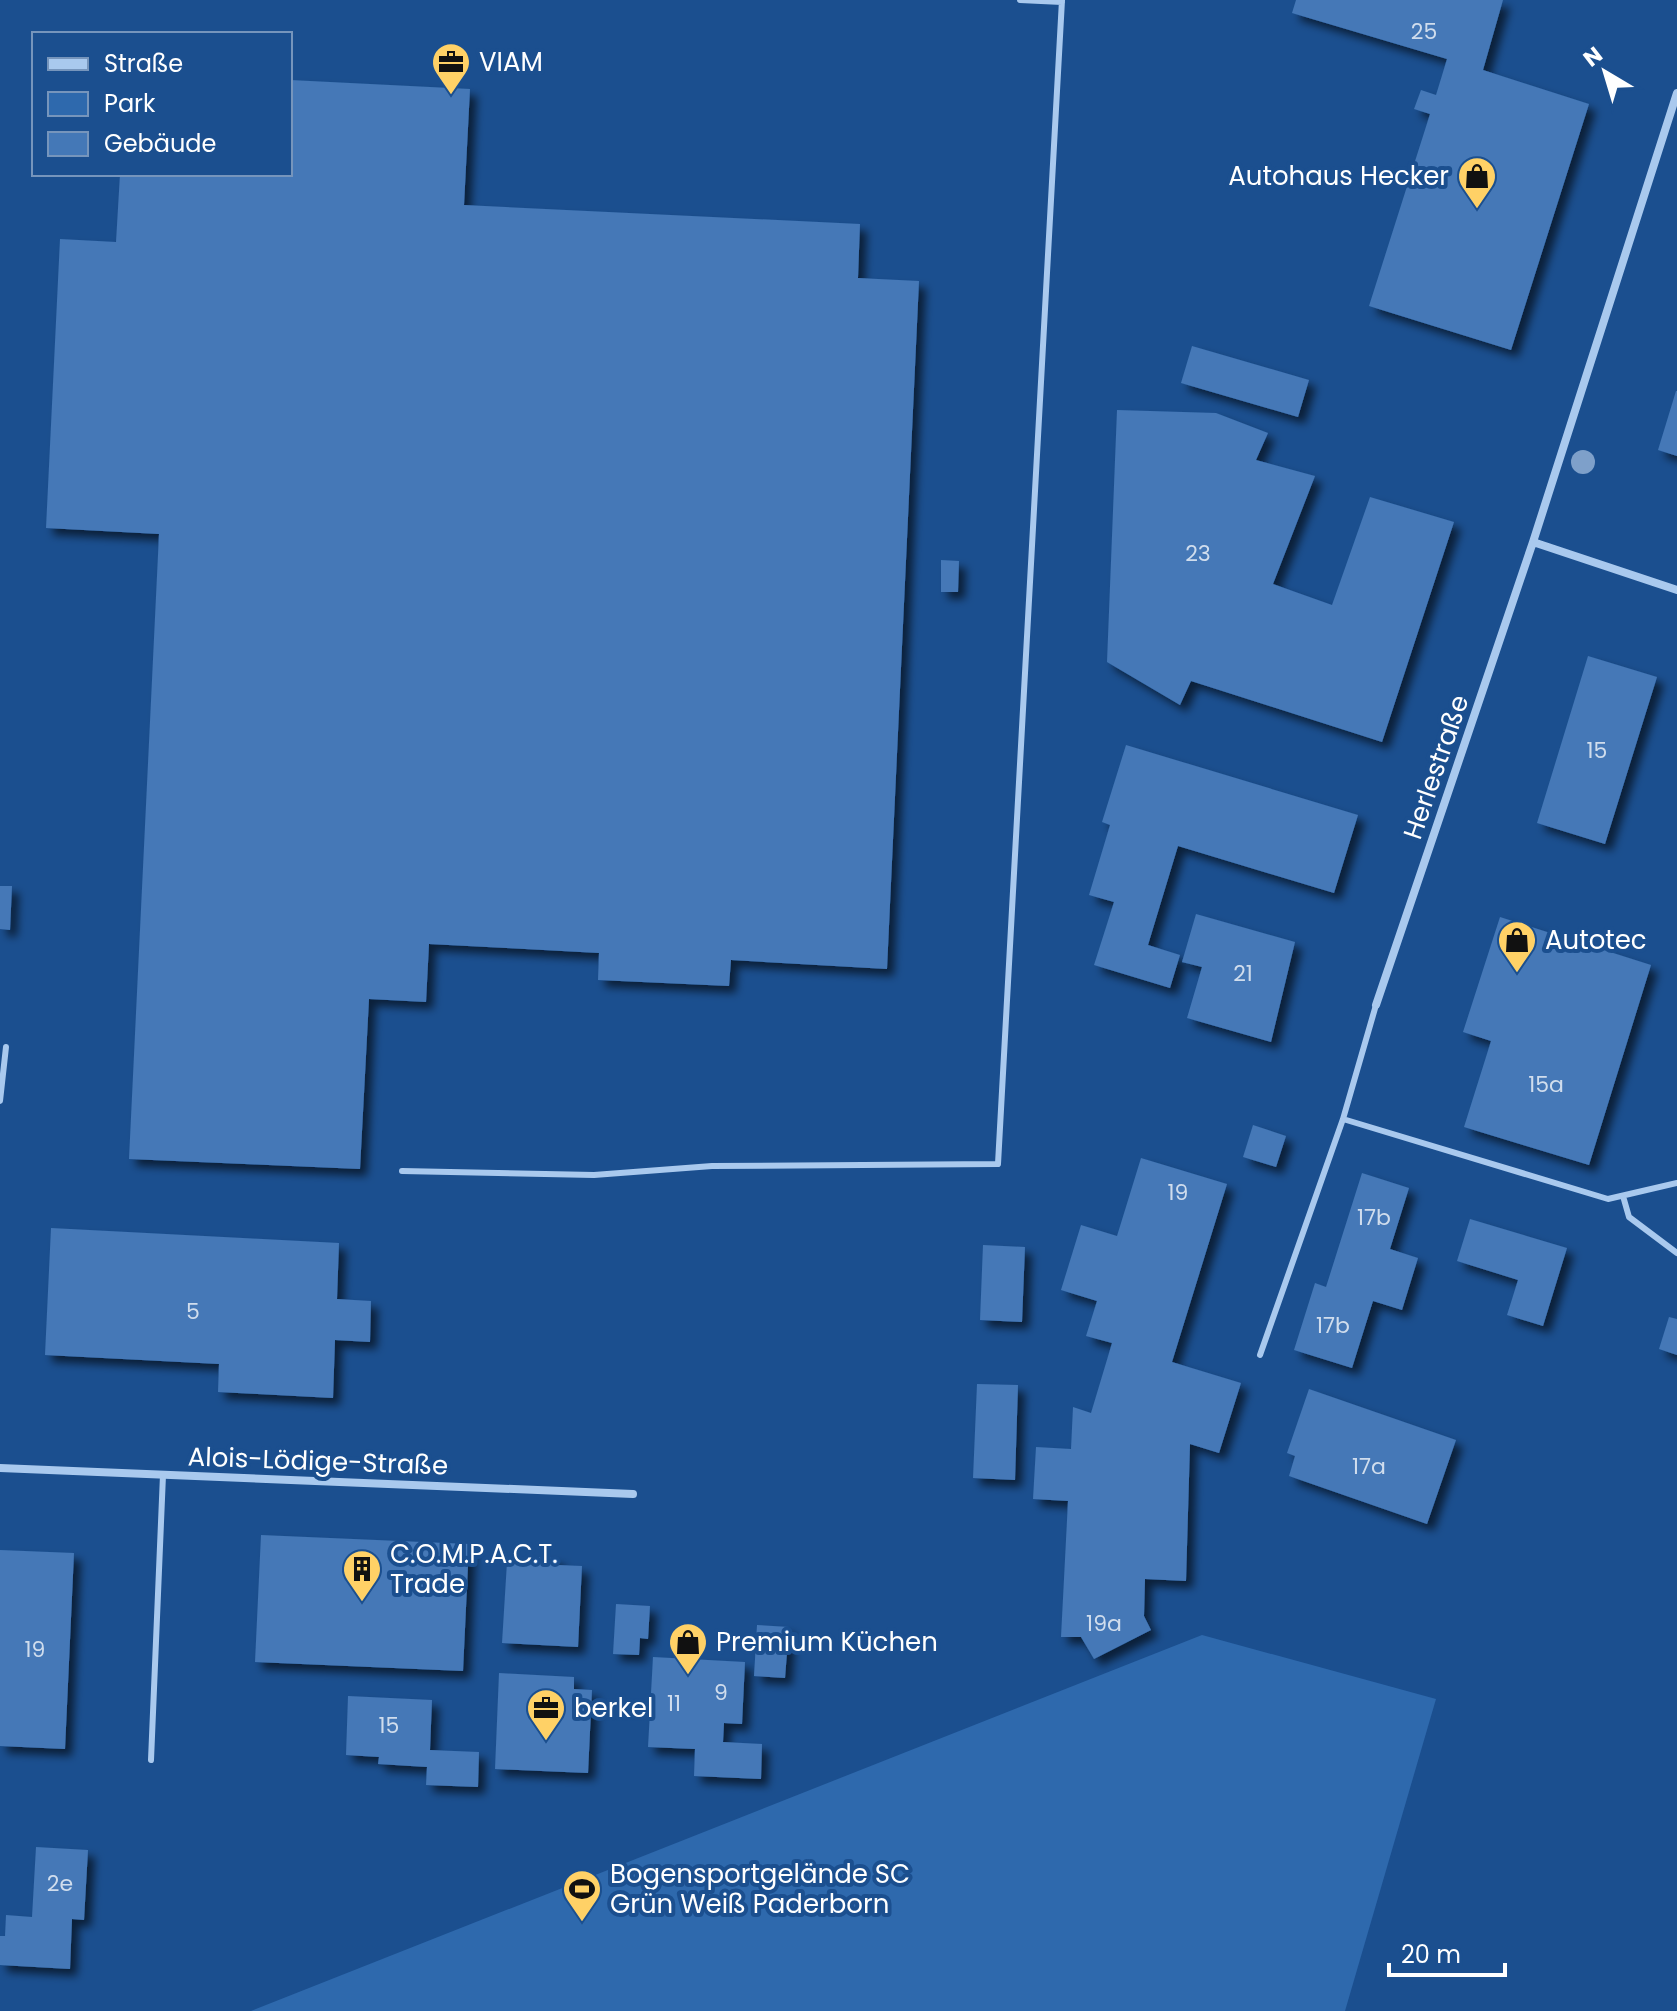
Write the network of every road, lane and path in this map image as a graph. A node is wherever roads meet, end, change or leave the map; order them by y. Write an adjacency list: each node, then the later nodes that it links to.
1 (1020, 0): 2 (lane)
2 (1062, 1): 10 (lane)
3 (1677, 93): 4 (street, Herlestraße)
4 (1533, 542): 5 (street); 6 (street, Herlestraße)
5 (1677, 590)
6 (1376, 1005): 9 (lane)
7 (6, 1047): 8 (lane)
8 (0, 1101)
9 (1343, 1119): 12 (lane); 14 (lane)
10 (402, 1171)
11 (1677, 1183): 12 (lane)
12 (1623, 1196): 13 (lane)
13 (1677, 1253)
14 (1260, 1355)
15 (0, 1468): 16 (street, Alois-Lödige-Straße)
16 (163, 1475): 17 (street, Alois-Lödige-Straße); 18 (lane)
17 (633, 1494)
18 (151, 1760)

